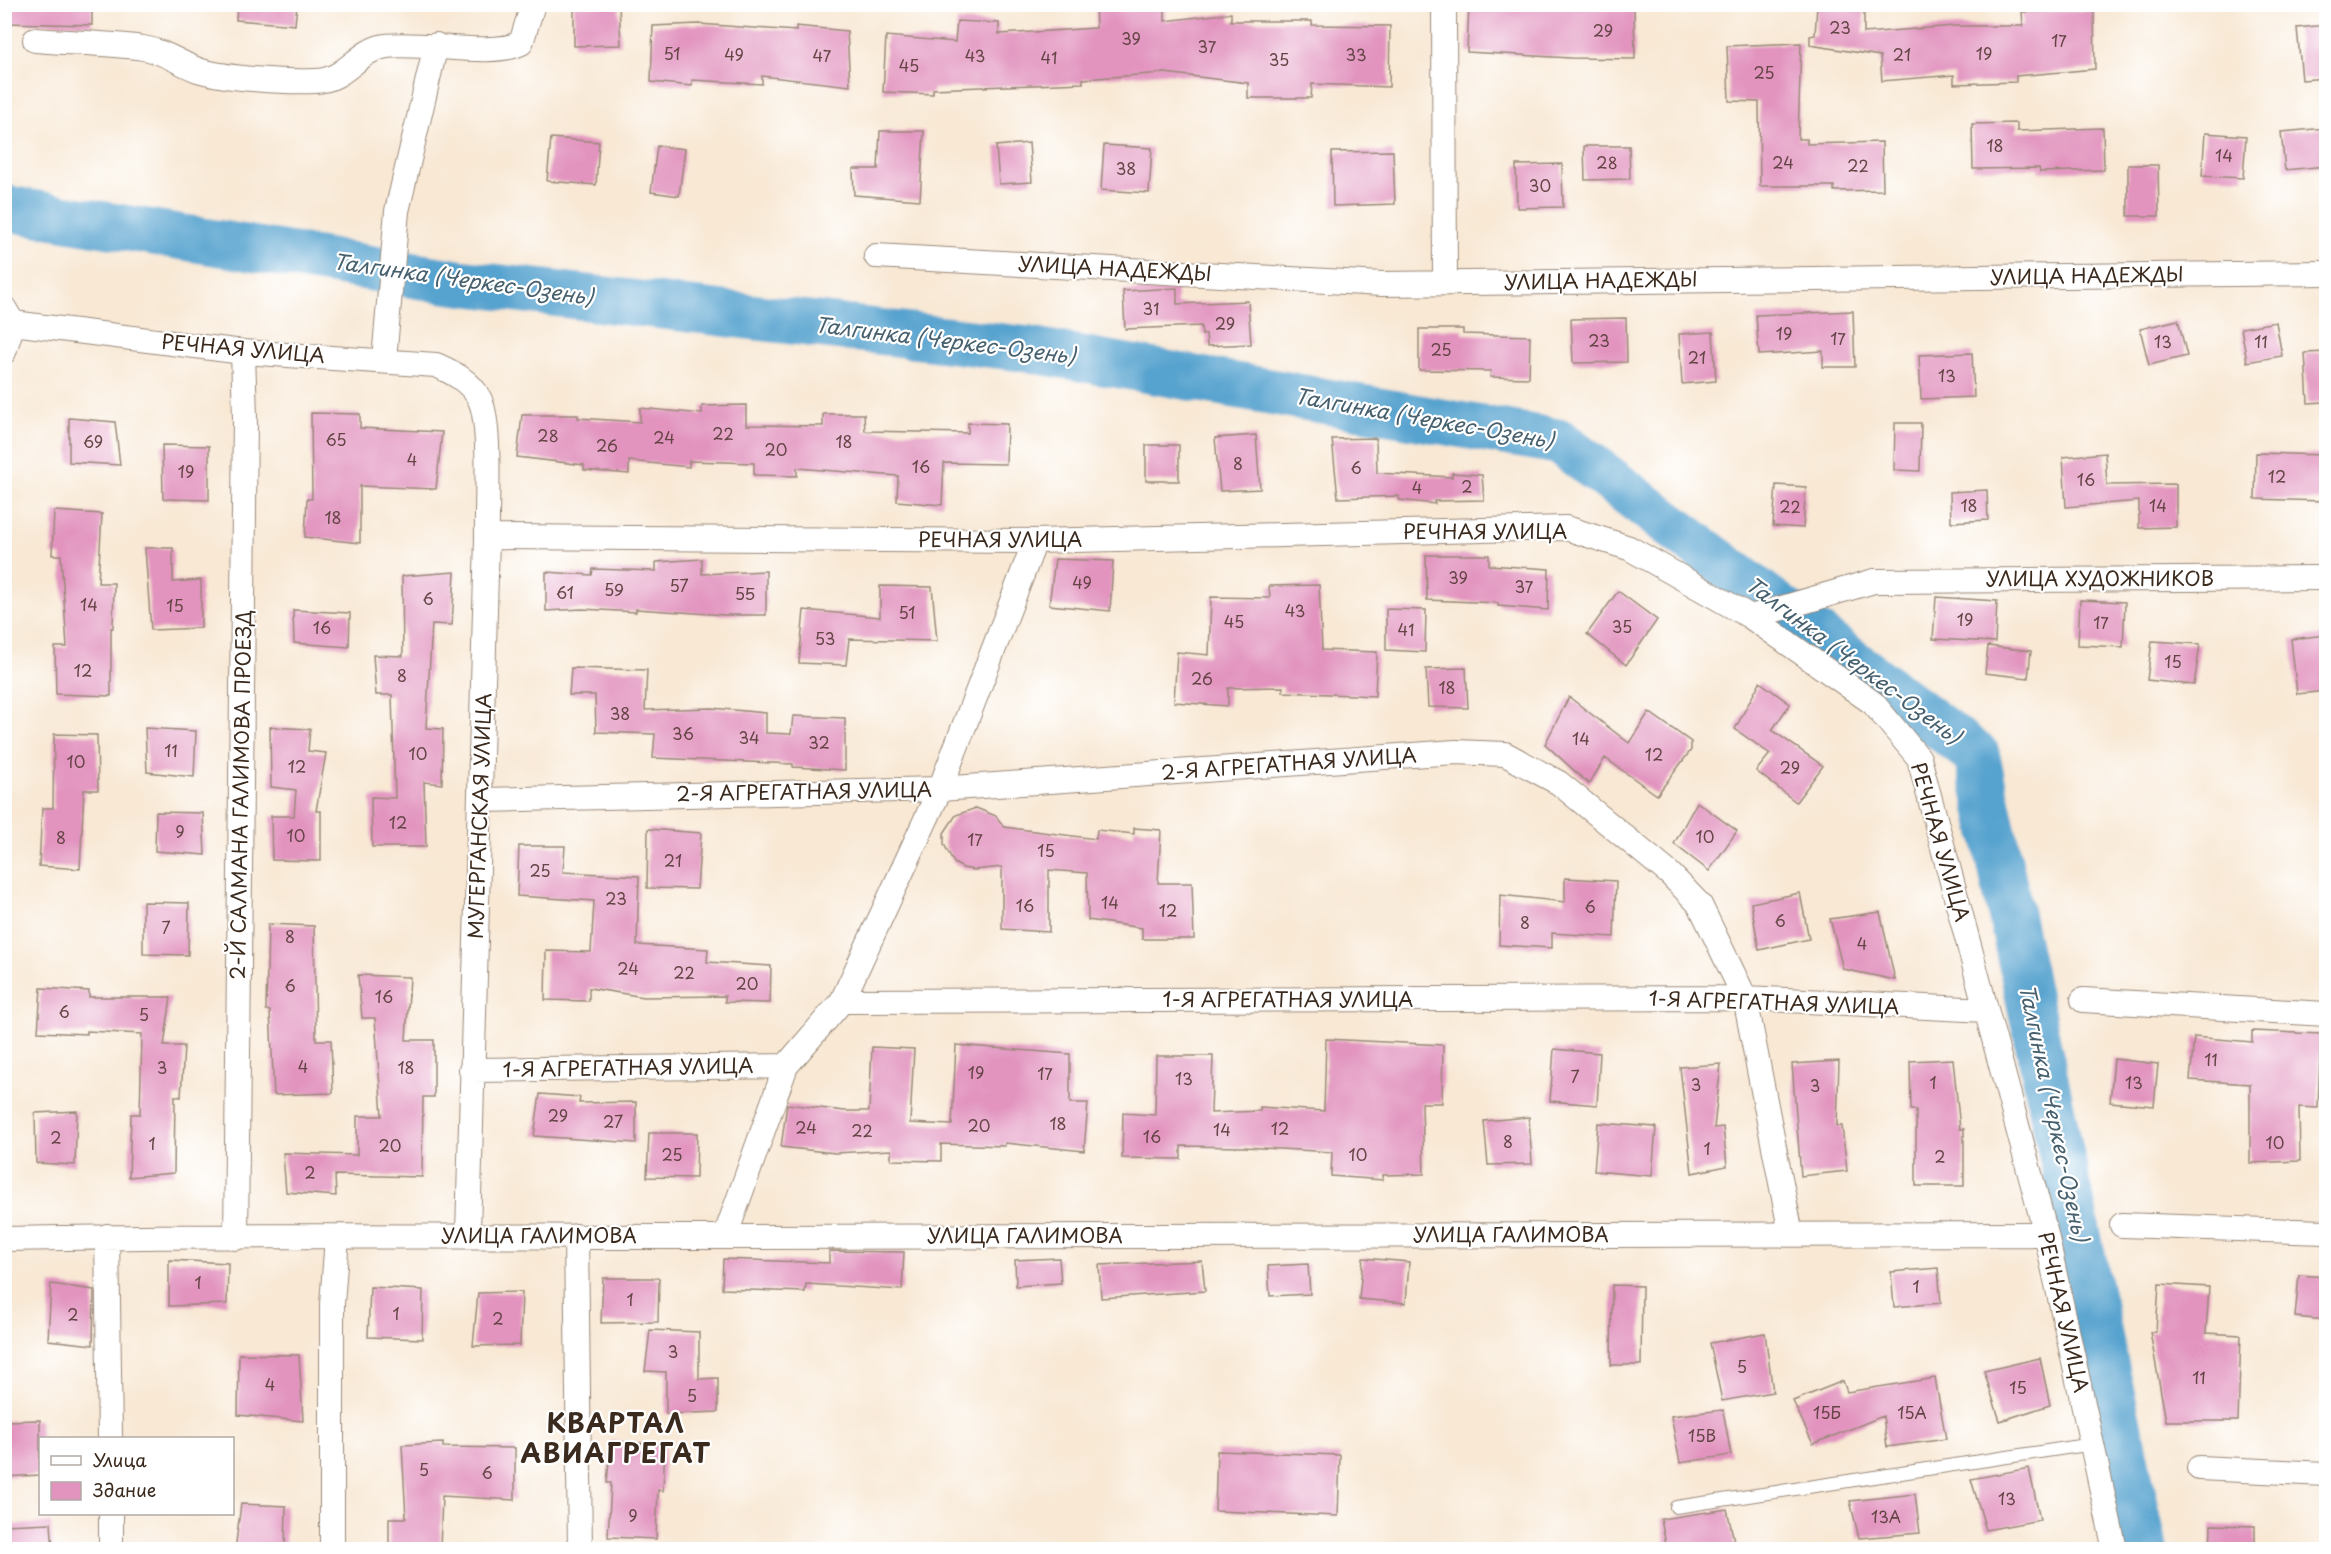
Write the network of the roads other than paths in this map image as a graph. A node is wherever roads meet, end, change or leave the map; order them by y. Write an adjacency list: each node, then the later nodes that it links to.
1 (533, 4): 4 (street)
2 (1444, 4): 7 (street)
3 (34, 40): 4 (street)
4 (436, 45): 11 (street)
5 (876, 256): 7 (street, УЛИЦА НАДЕЖДЫ)
6 (2326, 273): 7 (street, УЛИЦА НАДЕЖДЫ)
7 (1445, 283)
8 (9, 316): 9 (street); 10 (street, РЕЧНАЯ УЛИЦА)
9 (4, 352)
10 (243, 352): 11 (street, РЕЧНАЯ УЛИЦА); 34 (street, 2-Й САЛМАНА ГАЛИМОВА ПРОЕЗД)
11 (384, 360): 12 (street, РЕЧНАЯ УЛИЦА)
12 (480, 398): 13 (street, МУГЕРГАНСКАЯ УЛИЦА)
13 (487, 537): 14 (street, РЕЧНАЯ УЛИЦА); 18 (street, МУГЕРГАНСКАЯ УЛИЦА)
14 (1035, 541): 16 (street, РЕЧНАЯ УЛИЦА); 17 (street)
15 (2326, 578): 16 (street, УЛИЦА ХУДОЖНИКОВ)
16 (1751, 617): 22 (street, РЕЧНАЯ УЛИЦА)
17 (940, 789): 18 (street, 2-Я АГРЕГАТНАЯ УЛИЦА); 19 (street, 2-Я АГРЕГАТНАЯ УЛИЦА); 21 (street)
18 (482, 800): 25 (street, МУГЕРГАНСКАЯ УЛИЦА)
19 (1745, 998): 21 (street, 1-Я АГРЕГАТНАЯ УЛИЦА); 22 (street, 1-Я АГРЕГАТНАЯ УЛИЦА); 29 (street, 2-Я АГРЕГАТНАЯ УЛИЦА)
20 (2083, 1000): 23 (street)
21 (842, 1001): 24 (street)
22 (1986, 1010): 30 (street, РЕЧНАЯ УЛИЦА)
23 (2326, 1014)
24 (786, 1066): 25 (street, 1-Я АГРЕГАТНАЯ УЛИЦА); 33 (street)
25 (471, 1070): 28 (street, МУГЕРГАНСКАЯ УЛИЦА)
26 (2122, 1225): 27 (street)
27 (2326, 1232)
28 (468, 1234): 32 (street, УЛИЦА ГАЛИМОВА); 35 (street, УЛИЦА ГАЛИМОВА)
29 (1791, 1234): 30 (street, УЛИЦА ГАЛИМОВА); 33 (street, УЛИЦА ГАЛИМОВА)
30 (2046, 1234): 38 (street, РЕЧНАЯ УЛИЦА)
31 (107, 1236): 34 (street, УЛИЦА ГАЛИМОВА); 36 (street, УЛИЦА ГАЛИМОВА); 37 (street)
32 (576, 1236): 33 (street, УЛИЦА ГАЛИМОВА); 45 (street)
33 (725, 1237)
34 (236, 1238): 35 (street, УЛИЦА ГАЛИМОВА)
35 (337, 1238): 44 (street)
36 (4, 1239)
37 (110, 1437)
38 (2093, 1444): 41 (lane); 46 (street, РЕЧНАЯ УЛИЦА)
39 (2199, 1468): 40 (street)
40 (2326, 1473)
41 (1676, 1508)
42 (111, 1515): 43 (street)
43 (111, 1550)
44 (332, 1550)
45 (580, 1550)
46 (2115, 1550)

